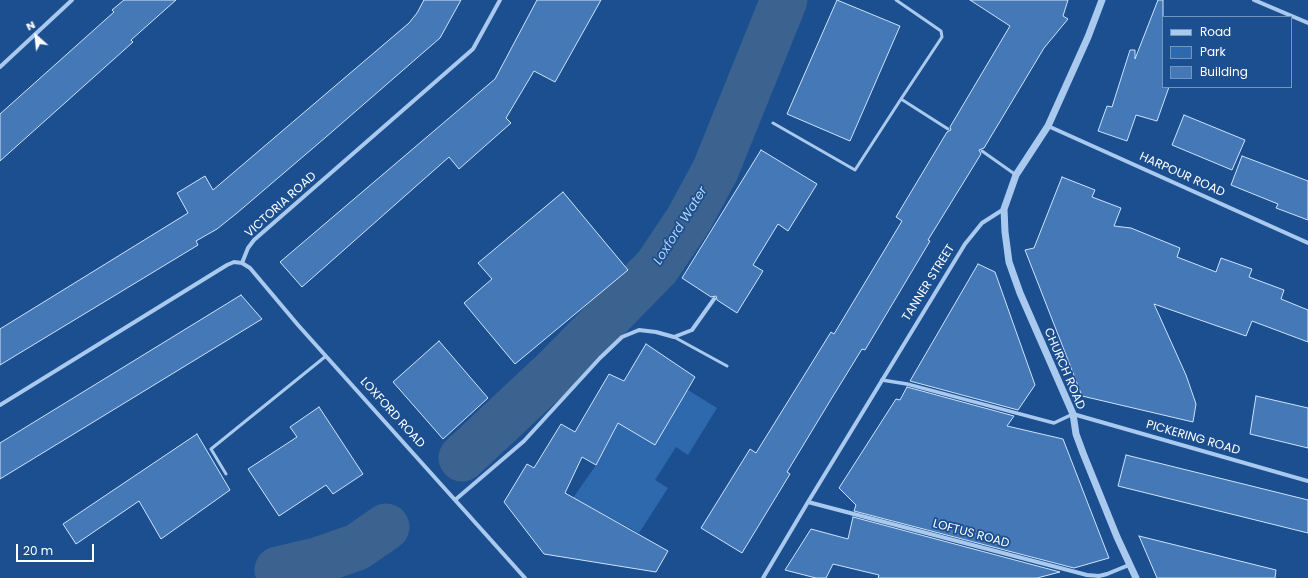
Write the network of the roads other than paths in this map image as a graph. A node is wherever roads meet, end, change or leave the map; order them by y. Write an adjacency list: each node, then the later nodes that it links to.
1 (72, 0): 7 (street)
2 (500, 0): 16 (street, VICTORIA ROAD)
3 (896, 0): 8 (lane)
4 (1102, 0): 10 (street)
5 (1254, 0): 6 (street)
6 (1308, 22)
7 (0, 67)
8 (901, 99): 9 (lane); 11 (lane)
9 (773, 123)
10 (1048, 126): 13 (street); 15 (street, HARPOUR ROAD)
11 (948, 129)
12 (982, 151): 13 (lane)
13 (1016, 175): 14 (street)
14 (1004, 209): 21 (street, TANNER STREET); 23 (street, CHURCH ROAD)
15 (1308, 243)
16 (242, 263): 19 (street, LOXFORD ROAD); 22 (street)
17 (714, 299): 18 (street)
18 (674, 337): 20 (lane); 26 (street)
19 (326, 356): 24 (lane); 26 (street, LOXFORD ROAD)
20 (727, 366)
21 (882, 380): 23 (street); 27 (street, TANNER STREET)
22 (0, 405)
23 (1073, 414): 25 (street, PICKERING ROAD); 28 (street, CHURCH ROAD)
24 (226, 474)
25 (1308, 481)
26 (455, 500): 29 (street, LOXFORD ROAD)
27 (808, 502): 28 (street, LOFTUS ROAD); 30 (street, TANNER STREET)
28 (1129, 565): 31 (street, CHURCH ROAD)
29 (525, 578)
30 (763, 578)
31 (1136, 578)

